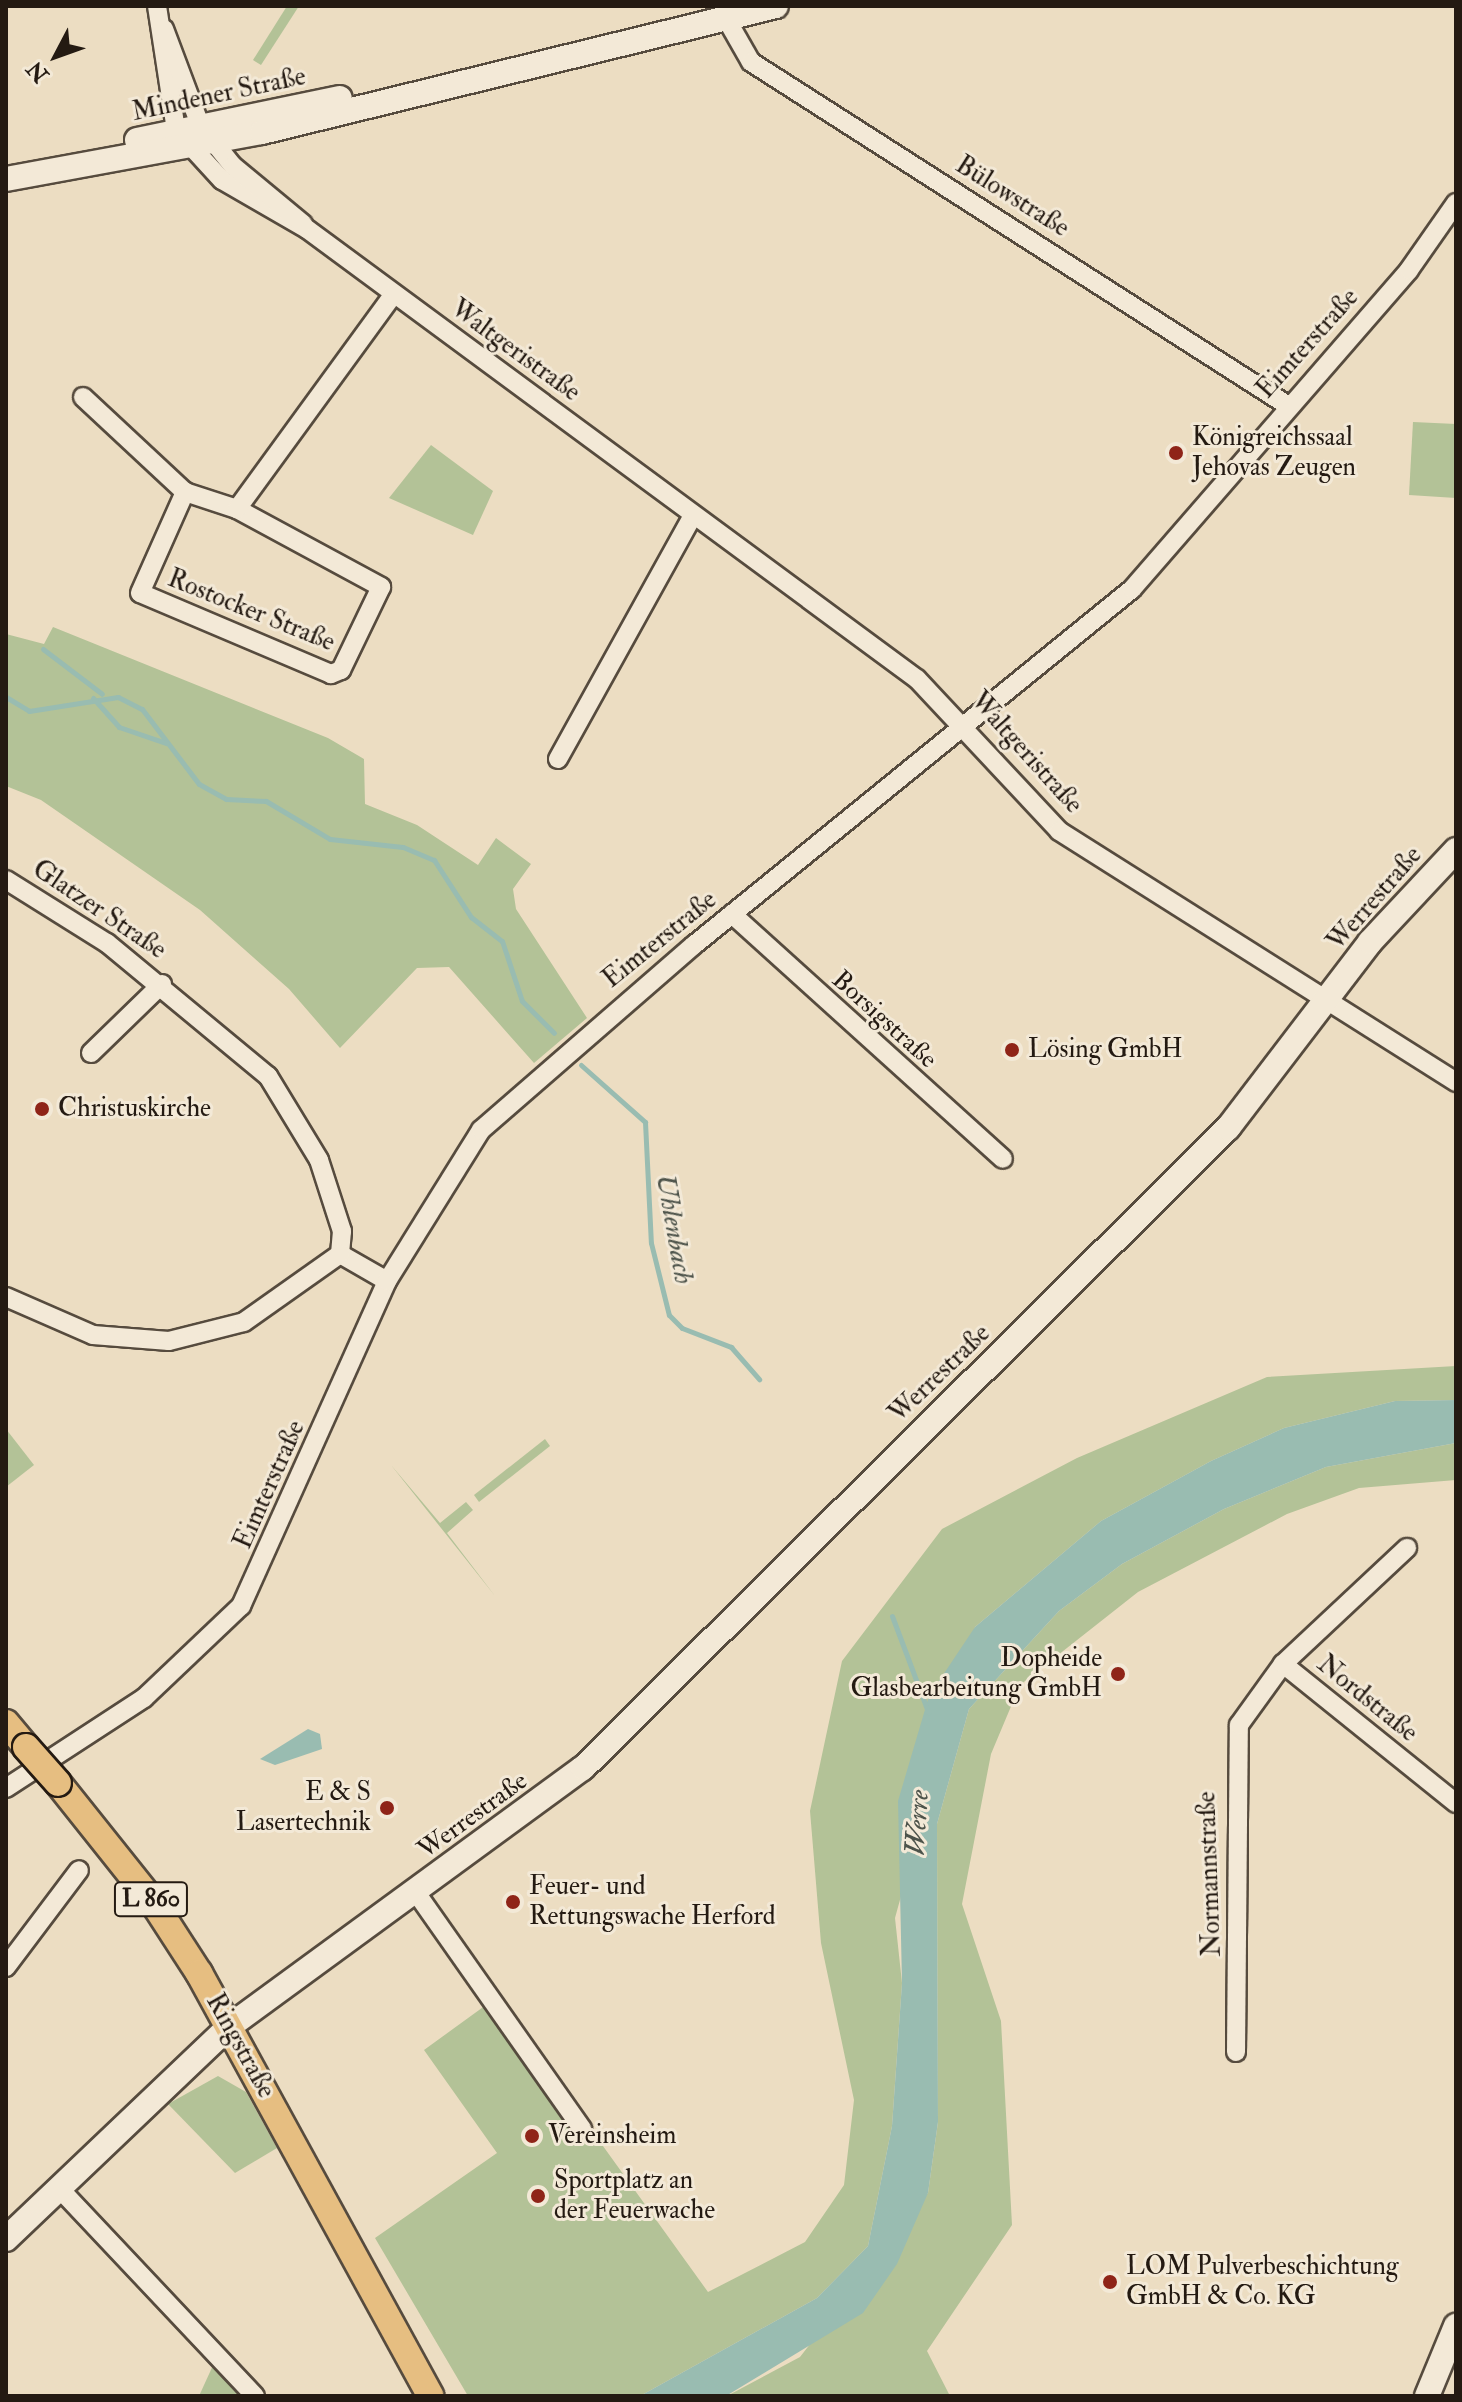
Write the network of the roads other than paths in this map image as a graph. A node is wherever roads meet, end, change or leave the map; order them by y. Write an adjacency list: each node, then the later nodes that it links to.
1 (776, 6): 3 (main road, Mindener Straße)
2 (157, 10): 4 (street)
3 (727, 20): 4 (main road, Mindener Straße); 9 (street, Bülowstraße)
4 (194, 136): 5 (main road, Mindener Straße); 7 (street, Waltgeristraße)
5 (15, 177)
6 (1456, 203): 9 (street, Eimterstraße)
7 (394, 294): 11 (street); 12 (street, Waltgeristraße)
8 (83, 397): 10 (street, Rostocker Straße)
9 (1287, 405): 13 (street, Eimterstraße)
10 (185, 492): 11 (street, Rostocker Straße); 11 (street, Rostocker Straße)
11 (237, 509)
12 (693, 515): 13 (street, Waltgeristraße); 14 (street)
13 (966, 729): 17 (street, Eimterstraße); 19 (street, Waltgeristraße)
14 (558, 759)
15 (1456, 850): 19 (main road, Werrestraße)
16 (6, 880): 18 (street, Glatzer Straße)
17 (732, 914): 22 (street, Borsigstraße); 24 (street, Eimterstraße)
18 (162, 984): 20 (street, Glatzer Straße); 23 (street, Glatzer Straße)
19 (1326, 1001): 21 (street, Waltgeristraße); 33 (main road, Werrestraße)
20 (91, 1053)
21 (1456, 1082)
22 (1003, 1159)
23 (340, 1254): 24 (street); 25 (street)
24 (387, 1281): 30 (street, Eimterstraße)
25 (6, 1297)
26 (1407, 1548): 27 (street, Nordstraße)
27 (1283, 1664): 28 (street, Nordstraße); 31 (street, Nordstraße)
28 (1253, 1699): 36 (street, Normannstraße)
29 (6, 1723): 35 (main road, Ringstraße / L 860, bridge)
30 (6, 1788)
31 (1456, 1803)
32 (79, 1870): 34 (street)
33 (415, 1891): 35 (main road, Werrestraße); 37 (street, Werrestraße)
34 (6, 1967)
35 (230, 2026): 38 (main road, Werrestraße); 42 (main road, Ringstraße / L 860)
36 (1236, 2052)
37 (582, 2129)
38 (58, 2187): 39 (main road, Werrestraße); 41 (street)
39 (6, 2239)
40 (1456, 2326): 43 (main road)
41 (255, 2396)
42 (431, 2396)
43 (1427, 2396)

